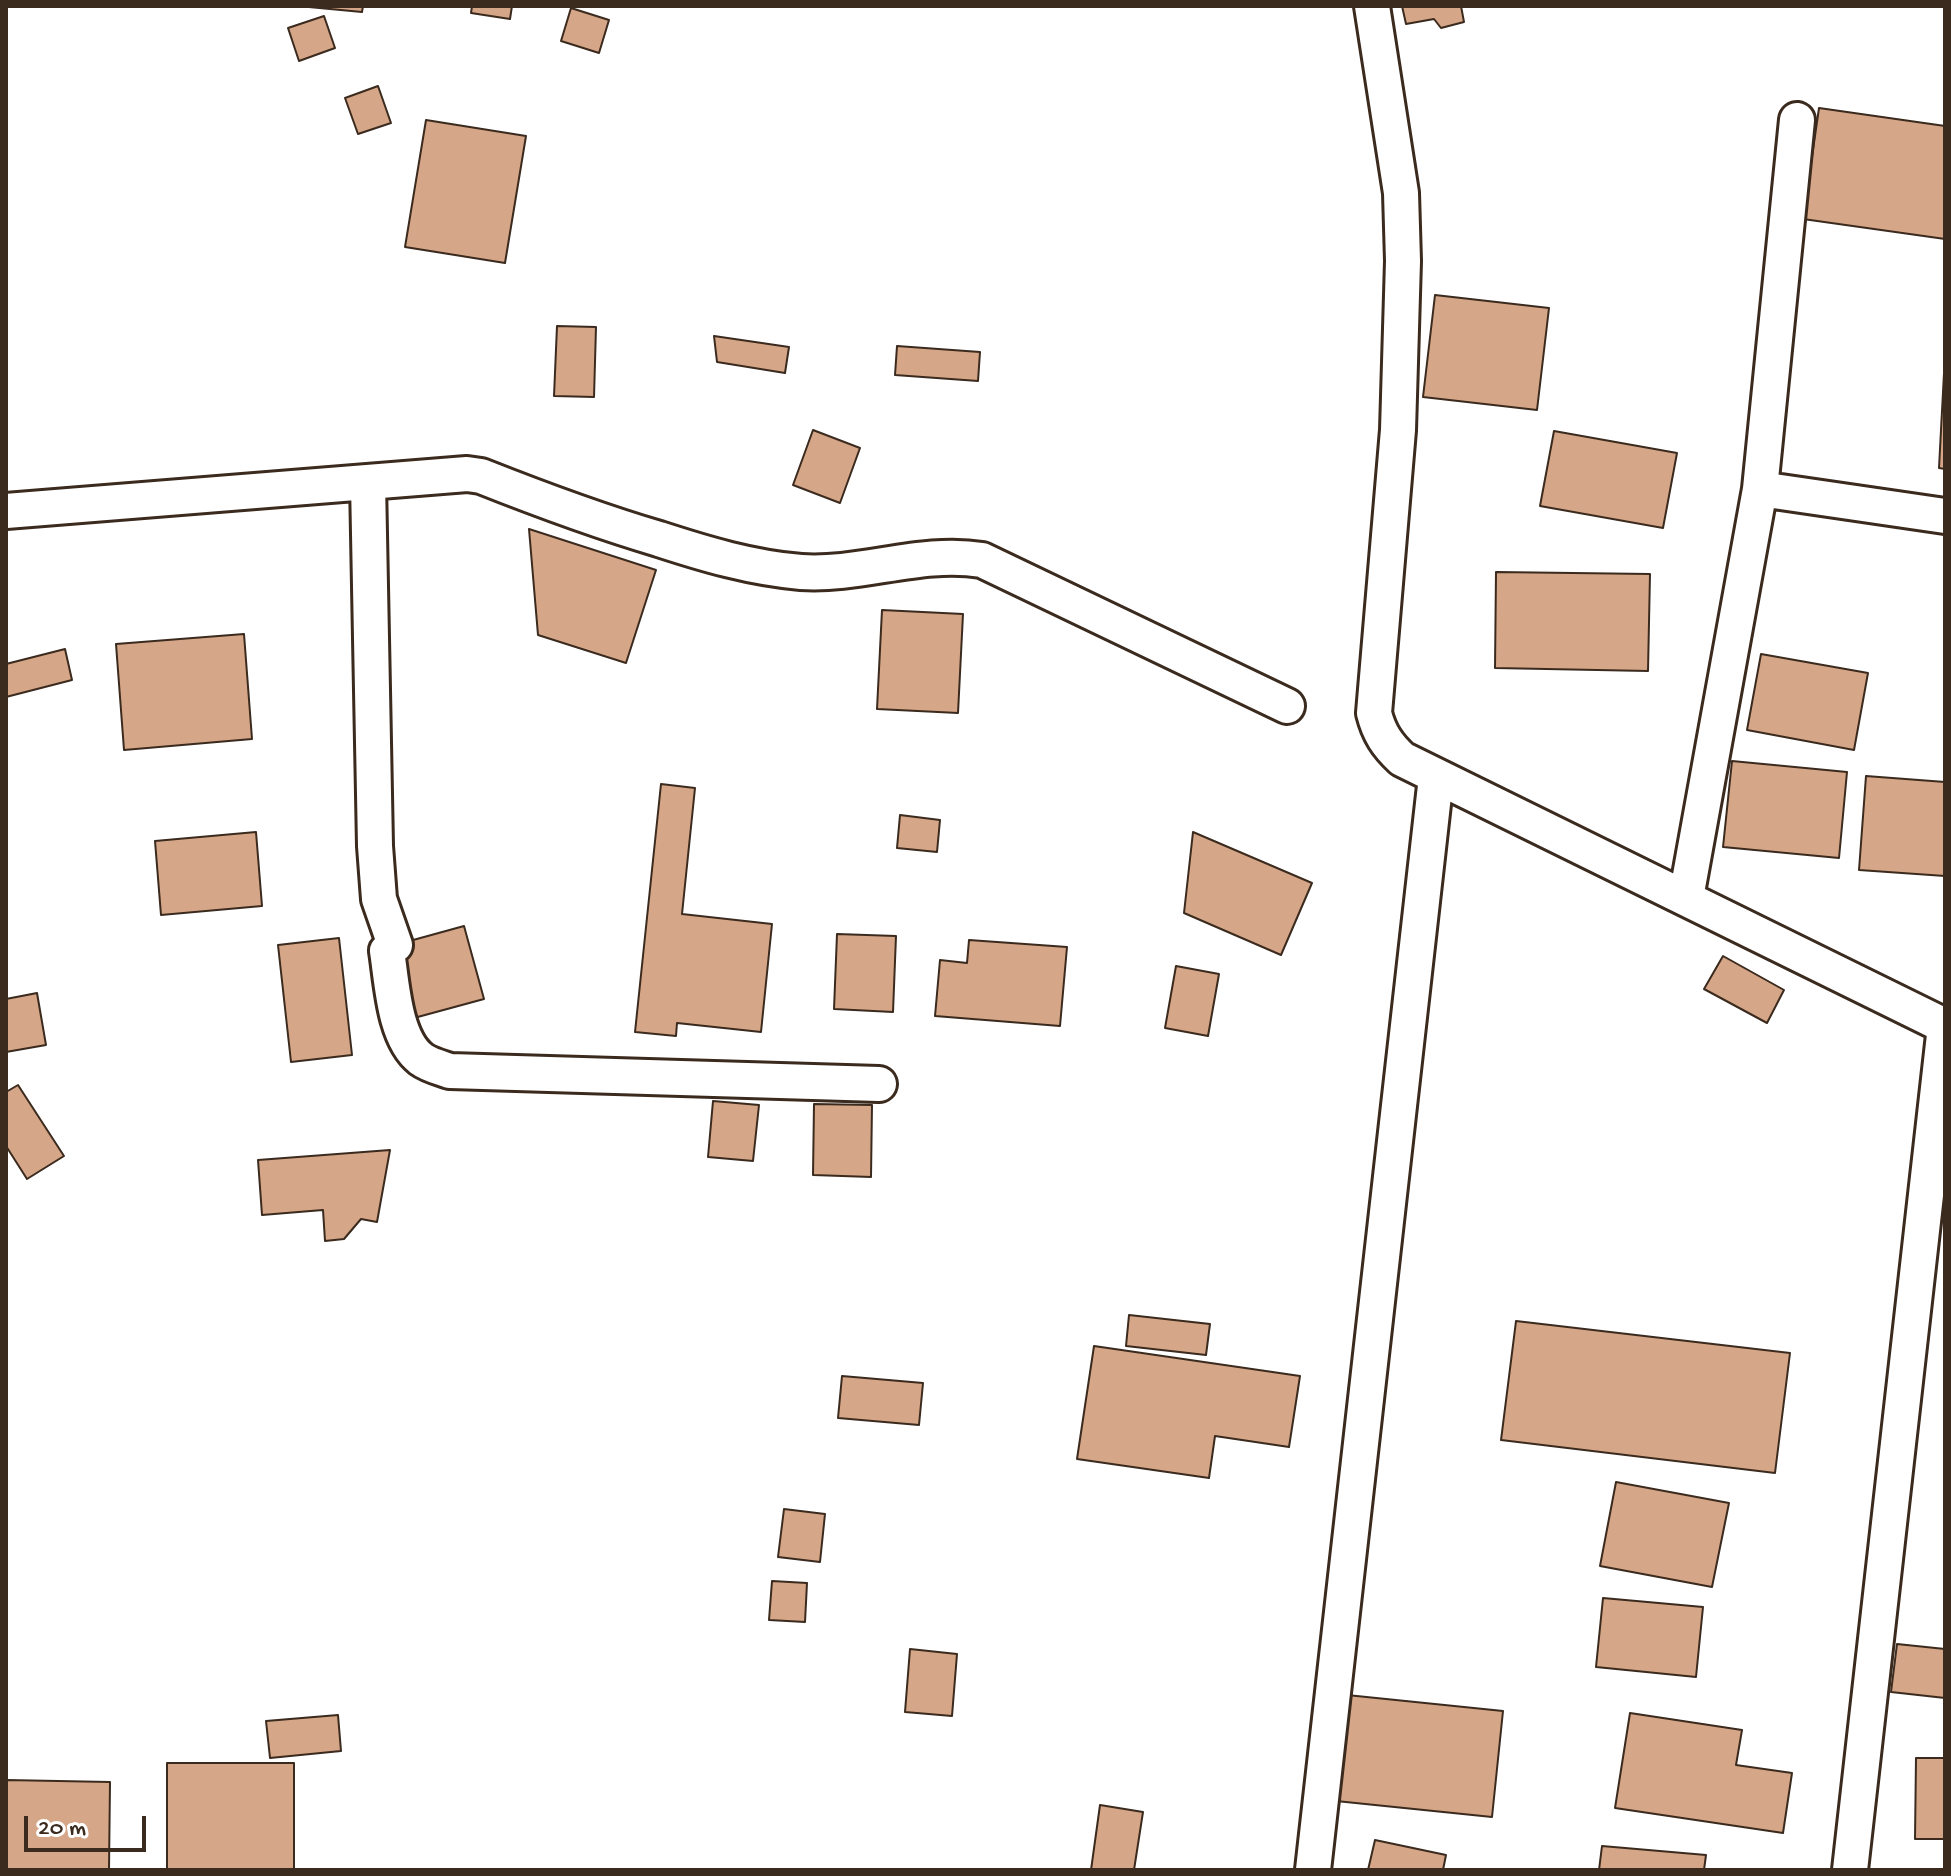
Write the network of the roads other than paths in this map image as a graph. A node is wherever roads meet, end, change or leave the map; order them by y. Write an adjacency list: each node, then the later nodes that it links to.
1 (1372, 6): 8 (street)
2 (1797, 120): 4 (street)
3 (368, 482): 5 (street); 7 (street); 11 (street)
4 (1760, 489): 6 (street); 9 (street)
5 (6, 511)
6 (1945, 516)
7 (1287, 706)
8 (1436, 777): 9 (street); 12 (street)
9 (1686, 898): 10 (street)
10 (1945, 1026): 13 (street)
11 (879, 1084)
12 (1313, 1870)
13 (1850, 1870)

